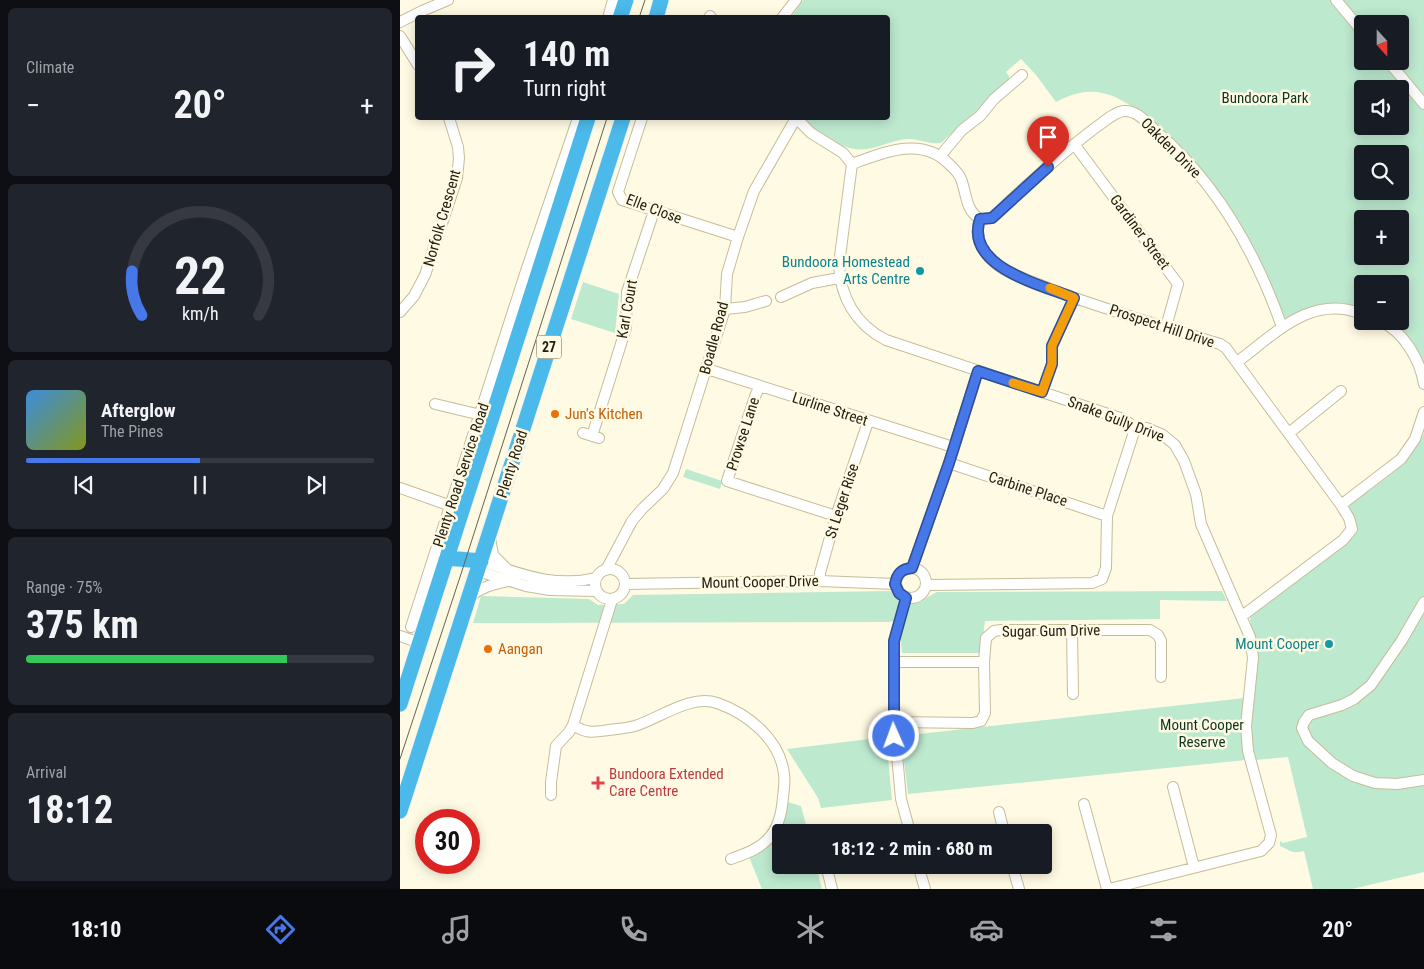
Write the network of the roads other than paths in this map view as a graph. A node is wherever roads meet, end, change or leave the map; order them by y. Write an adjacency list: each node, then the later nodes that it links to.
1 (448, 0): 12 (street)
2 (614, 0): 7 (street)
3 (626, 0): 8 (highway)
4 (661, 0): 9 (highway)
5 (796, 0): 10 (street)
6 (1336, 0): 11 (street)
7 (609, 15)
8 (621, 15)
9 (657, 15)
10 (784, 15)
11 (1354, 21)
12 (400, 22)
13 (400, 36): 14 (street)
14 (415, 59)
15 (1396, 70): 17 (street)
16 (1022, 75): 26 (street)
17 (1424, 104)
18 (450, 120): 36 (street, Norfolk Crescent)
19 (577, 120): 41 (street, Plenty Road Service Road)
20 (587, 120): 41 (highway, 27)
21 (622, 120): 63 (highway, Plenty Road / 27)
22 (641, 120): 28 (street, Elle Close)
23 (795, 120): 30 (street, Boadle Road)
24 (798, 120): 27 (street)
25 (1074, 144): 29 (street, Oakden Drive); 38 (street, Gardiner Street); 39 (street, Oakden Drive)
26 (940, 155): 27 (street); 29 (street)
27 (852, 164): 31 (street, Snake Gully Drive)
28 (654, 211): 30 (street, Elle Close); 55 (street, Karl Court)
29 (980, 219): 33 (street, Prospect Hill Drive)
30 (738, 238): 35 (street, Boadle Road)
31 (839, 278): 32 (street); 44 (street, Snake Gully Drive)
32 (781, 297)
33 (1074, 298): 38 (street, Prospect Hill Drive); 48 (street)
34 (766, 301): 35 (street)
35 (725, 309): 43 (street, Boadle Road)
36 (400, 312)
37 (1354, 312): 39 (street)
38 (1166, 327): 42 (street, Prospect Hill Drive)
39 (1282, 327): 42 (street)
40 (1394, 330): 45 (street)
41 (509, 347): 51 (street, Plenty Road Service Road); 65 (highway, 27)
42 (1237, 362): 54 (street, Prospect Hill Drive)
43 (707, 369): 46 (street, Lurline Street); 64 (street, Boadle Road)
44 (978, 371): 48 (street, Snake Gully Drive); 56 (street)
45 (1424, 384)
46 (760, 386): 52 (street, Lurline Street); 61 (street, Prowse Lane)
47 (1341, 391): 54 (street)
48 (1042, 392): 53 (street, Snake Gully Drive)
49 (435, 404): 51 (street)
50 (1424, 412): 59 (street)
51 (481, 415): 60 (street, Plenty Road Service Road)
52 (868, 422): 56 (street, Lurline Street); 61 (street, St Leger Rise)
53 (1132, 428): 62 (street); 82 (street, Snake Gully Drive)
54 (1289, 433): 59 (street, Prospect Hill Drive)
55 (591, 436)
56 (953, 447): 57 (street)
57 (949, 463): 62 (street, Carbine Place); 67 (street)
58 (400, 488): 60 (street)
59 (1341, 505): 82 (street, Prospect Hill Drive)
60 (451, 506): 81 (street, Plenty Road Service Road)
61 (836, 516): 72 (street, St Leger Rise)
62 (1107, 516): 75 (street)
63 (490, 532): 66 (highway, Plenty Road / 27); 70 (street)
64 (616, 550): 68 (street, Boadle Road); 69 (street)
65 (447, 558): 66 (highway); 83 (highway, 27)
66 (479, 566): 70 (street); 77 (highway, Plenty Road / 27)
67 (912, 568): 74 (street); 75 (street)
68 (606, 570): 69 (street); 71 (street)
69 (619, 572): 73 (street)
70 (509, 576): 71 (street); 76 (street); 77 (street)
71 (596, 578): 76 (street)
72 (820, 581): 73 (street, Mount Cooper Drive); 74 (street, Mount Cooper Drive)
73 (625, 584): 78 (street)
74 (895, 584): 79 (street)
75 (926, 584): 79 (street)
76 (597, 591): 78 (street)
77 (469, 597): 99 (highway, Plenty Road / 27)
78 (611, 598): 94 (street)
79 (906, 598): 88 (street)
80 (1424, 602): 95 (street)
81 (419, 605): 83 (street); 84 (street, Plenty Road Service Road)
82 (1242, 616): 104 (street, Snake Gully Drive)
83 (428, 620): 87 (highway, 27)
84 (411, 627)
85 (1072, 630): 89 (street, Sugar Gum Drive); 90 (street, Sugar Gum Drive); 91 (street)
86 (400, 636): 87 (street)
87 (420, 643): 92 (highway, 27)
88 (894, 662): 89 (street); 93 (street)
89 (984, 662): 93 (street, Sugar Gum Drive)
90 (1161, 677)
91 (1073, 694)
92 (400, 704)
93 (894, 722): 101 (street)
94 (573, 725): 97 (street); 103 (street)
95 (1424, 780)
96 (1173, 787): 104 (street)
97 (551, 795)
98 (1084, 804): 111 (street)
99 (400, 811)
100 (998, 812): 102 (street)
101 (908, 824)
102 (1002, 824)
103 (731, 859)
104 (1194, 867): 111 (street)
105 (828, 874): 108 (street)
106 (921, 874): 109 (street)
107 (1014, 874): 110 (street)
108 (832, 889)
109 (925, 889)
110 (1018, 889)
111 (1108, 889)

